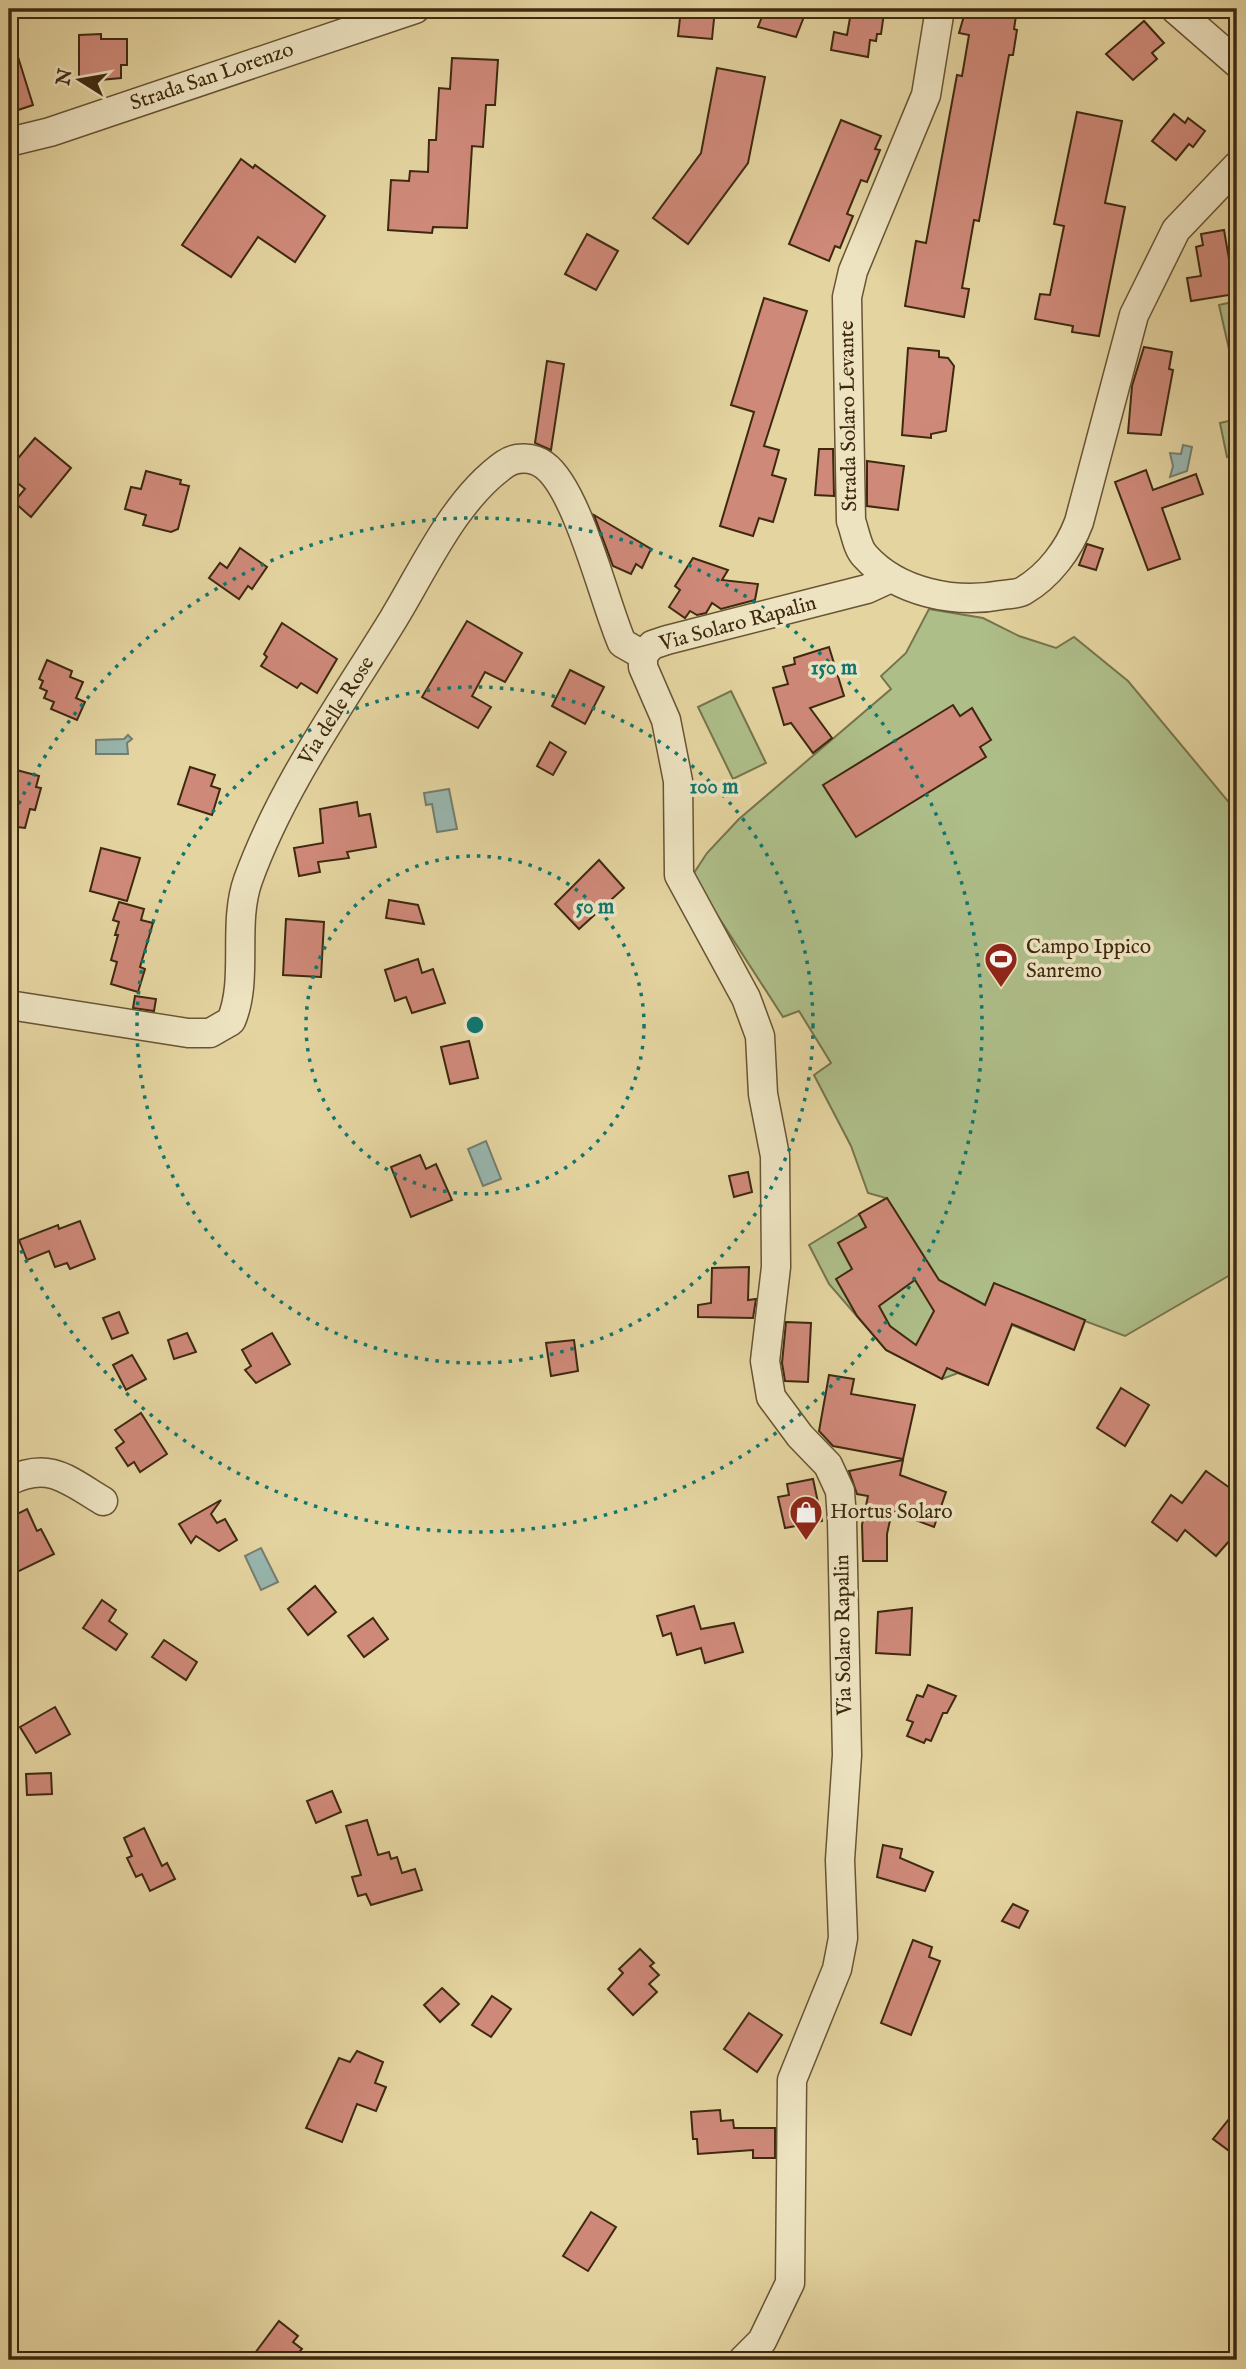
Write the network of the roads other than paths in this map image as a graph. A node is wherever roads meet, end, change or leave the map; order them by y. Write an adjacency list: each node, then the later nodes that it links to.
1 (415, 9): 5 (street, Strada San Lorenzo)
2 (940, 9): 7 (street, Strada Solaro Levante)
3 (1175, 9): 4 (street)
4 (1237, 63)
5 (9, 142)
6 (1237, 166): 7 (street, Strada Solaro Levante)
7 (891, 578): 8 (street, Via Solaro Rapalin)
8 (643, 654): 9 (street, Via delle Rose); 12 (street, Via Solaro Rapalin)
9 (9, 1005)
10 (9, 1480): 11 (street)
11 (103, 1501)
12 (743, 2360)

